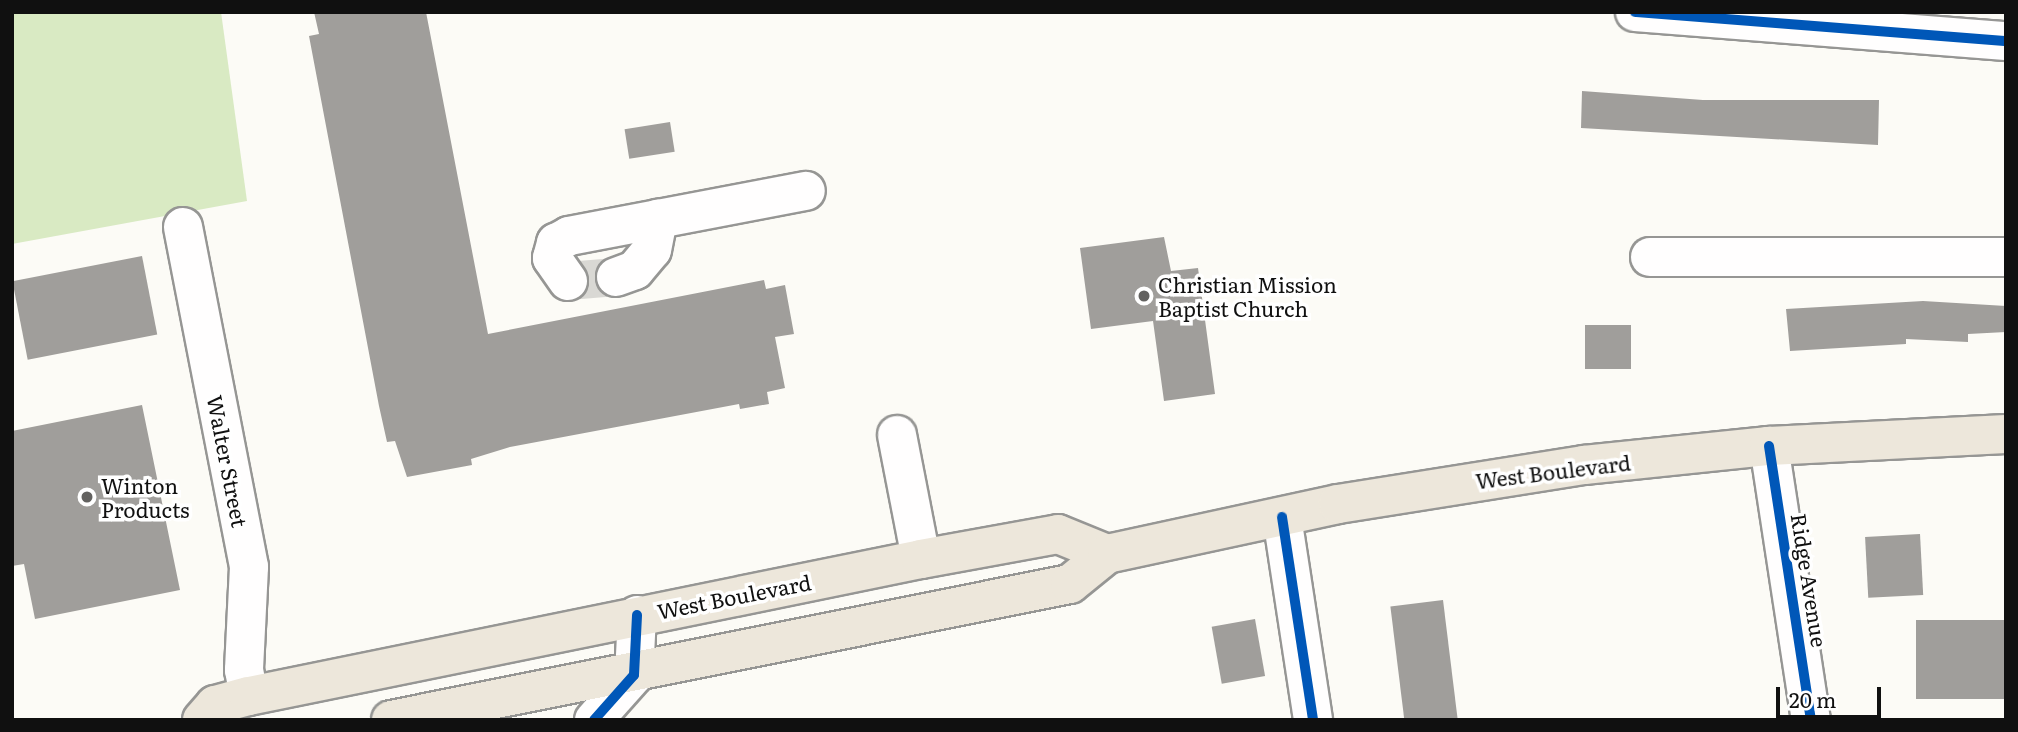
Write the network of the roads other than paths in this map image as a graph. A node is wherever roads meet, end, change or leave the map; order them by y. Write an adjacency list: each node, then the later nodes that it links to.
1 (1635, 12): 2 (street)
2 (1784, 18): 3 (street)
3 (2006, 41)
4 (806, 191): 5 (street)
5 (658, 219): 9 (street); 10 (street)
6 (183, 227): 19 (street, Walter Street)
7 (1650, 257): 8 (street)
8 (2006, 257)
9 (616, 277)
10 (568, 281)
11 (2006, 434): 13 (main road, West Boulevard)
12 (897, 435): 16 (street)
13 (1769, 446): 14 (main road, West Boulevard); 25 (street, Ridge Avenue)
14 (1282, 517): 15 (main road, West Boulevard); 24 (street)
15 (1107, 554): 16 (main road, West Boulevard); 18 (main road, West Boulevard)
16 (921, 559): 17 (main road, West Boulevard)
17 (637, 615): 18 (street); 19 (main road, West Boulevard)
18 (635, 675): 20 (main road, West Boulevard); 23 (street)
19 (249, 696): 21 (main road, West Boulevard)
20 (444, 715): 22 (main road, West Boulevard)
21 (202, 720)
22 (391, 720)
23 (594, 720)
24 (1313, 720)
25 (1811, 720)

